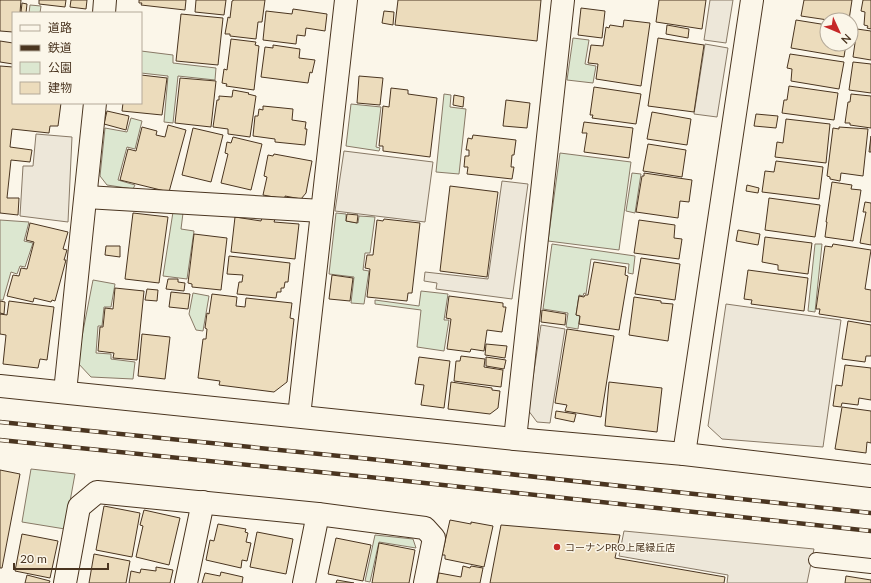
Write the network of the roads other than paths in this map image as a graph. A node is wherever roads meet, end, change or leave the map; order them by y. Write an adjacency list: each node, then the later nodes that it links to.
1 (105, 0): 5 (street)
2 (346, 0): 8 (street)
3 (563, 0): 12 (street)
4 (752, 0): 13 (street)
5 (104, 12)
6 (95, 104): 7 (street)
7 (86, 197): 8 (street); 10 (street)
8 (322, 211): 11 (street)
9 (0, 386): 10 (street)
10 (65, 392): 11 (street)
11 (299, 416): 12 (street)
12 (515, 440): 13 (street)
13 (684, 454): 14 (street)
14 (871, 476)
15 (203, 502): 16 (street); 19 (street); 20 (street)
16 (318, 514): 21 (street); 22 (street)
17 (816, 560): 18 (lane)
18 (871, 566)
19 (65, 583)
20 (186, 583)
21 (304, 583)
22 (425, 583)

